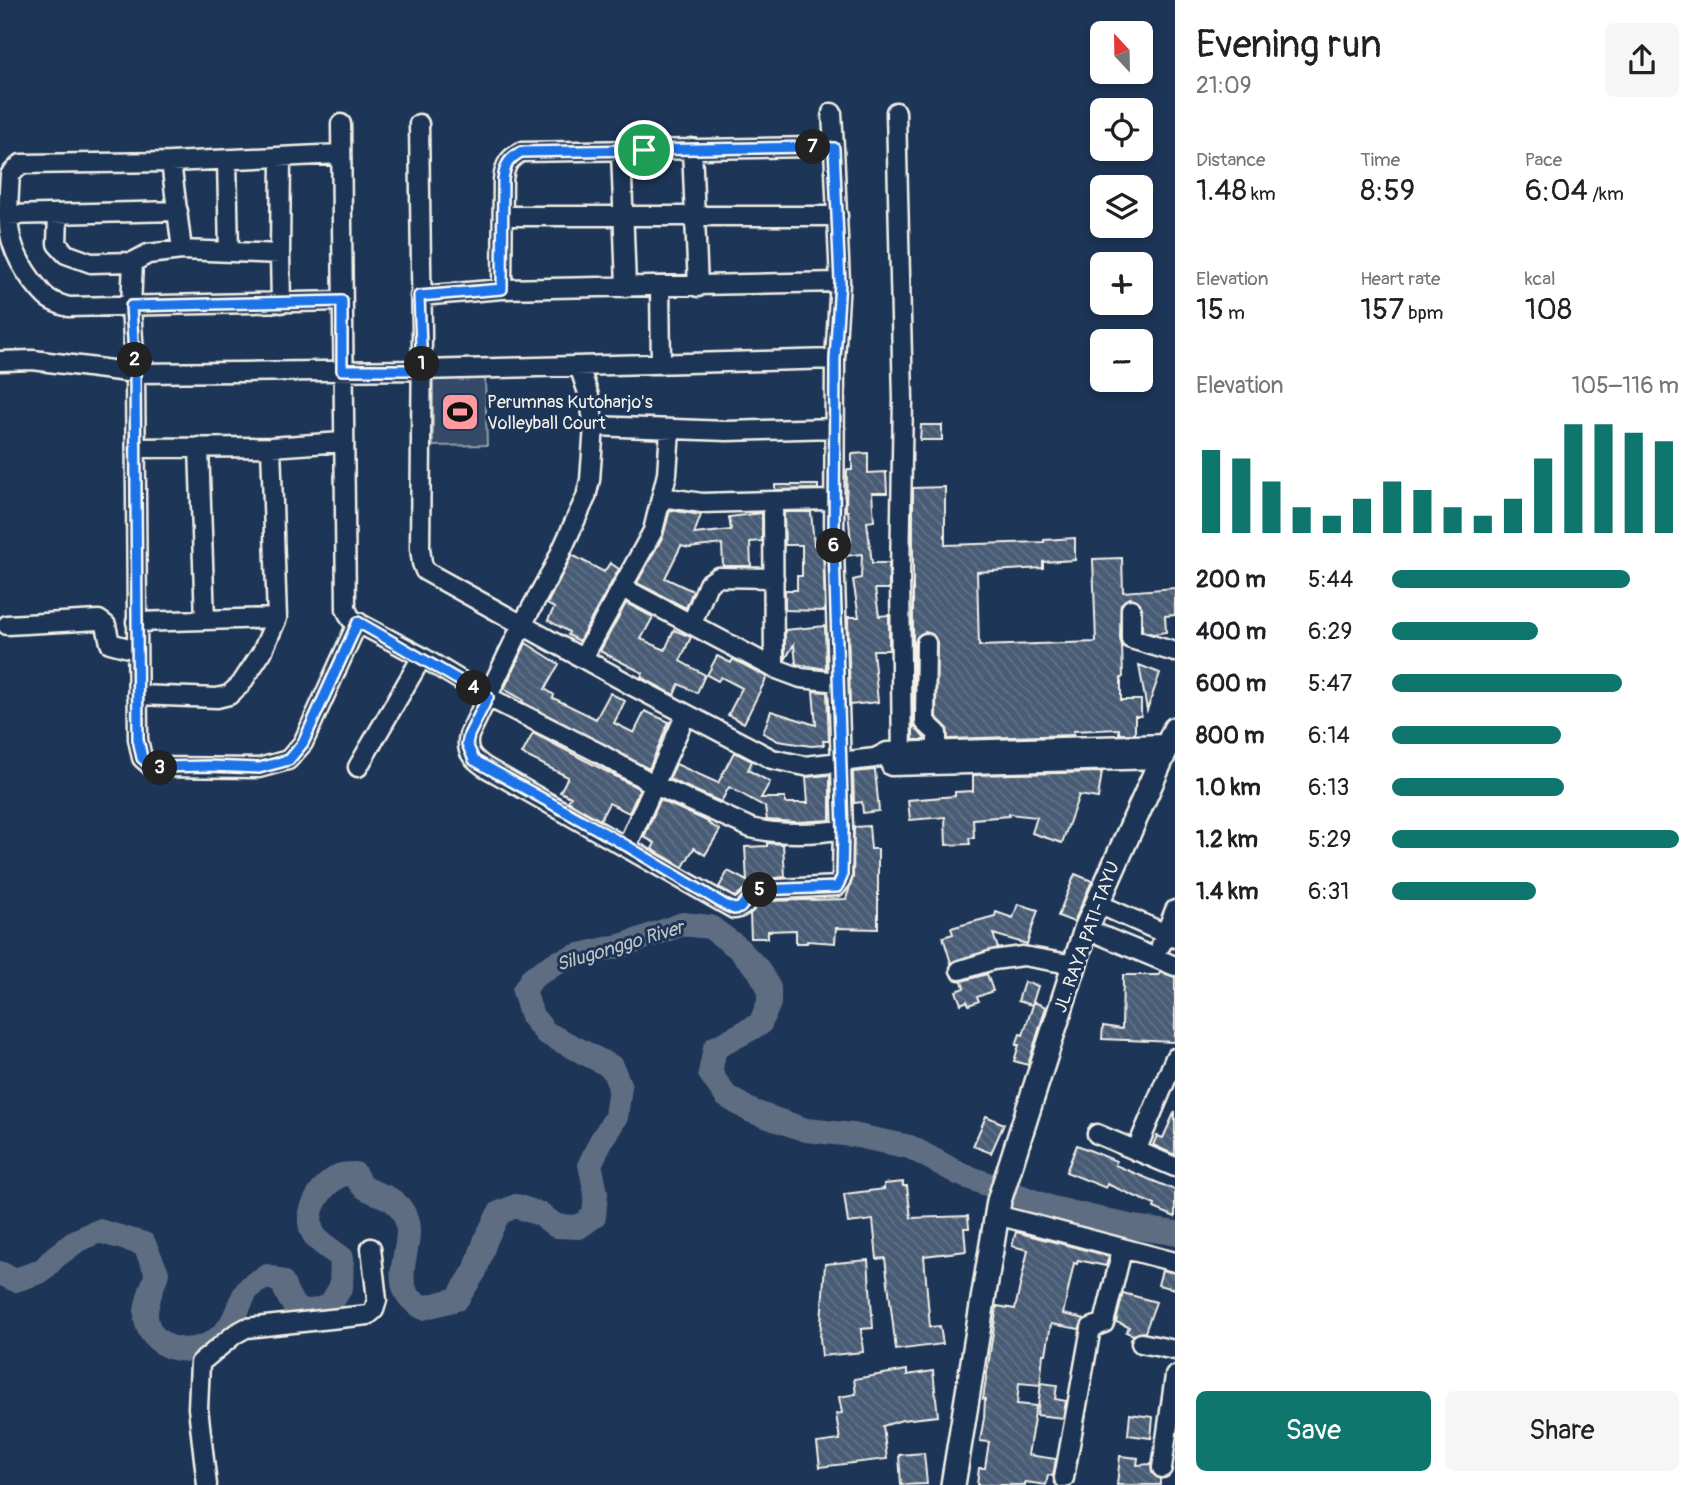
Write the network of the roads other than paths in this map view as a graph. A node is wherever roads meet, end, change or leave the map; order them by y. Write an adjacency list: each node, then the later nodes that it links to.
1 (896, 112): 71 (street)
2 (832, 113): 6 (street)
3 (341, 124): 8 (street)
4 (419, 124): 28 (street)
5 (692, 148): 6 (street); 7 (street); 16 (street)
6 (834, 148): 17 (street)
7 (621, 150): 15 (street); 18 (street)
8 (341, 154): 9 (street); 29 (street)
9 (281, 157): 10 (street); 21 (street)
10 (227, 160): 11 (street); 20 (street)
11 (171, 162): 12 (street); 14 (street)
12 (178, 211): 13 (street); 19 (street)
13 (58, 214): 14 (street); 22 (street)
14 (7, 215): 31 (street)
15 (503, 216): 18 (street); 27 (street)
16 (696, 216): 17 (street); 18 (street); 26 (street)
17 (838, 216): 23 (street)
18 (623, 217): 24 (street)
19 (182, 250): 20 (street); 22 (street)
20 (229, 251): 21 (street)
21 (281, 254): 30 (street)
22 (133, 262): 31 (street)
23 (840, 282): 26 (street); 32 (street)
24 (626, 287): 25 (street); 27 (street)
25 (660, 287): 26 (street); 34 (street)
26 (698, 287)
27 (502, 289): 28 (street)
28 (419, 296): 37 (street)
29 (342, 301): 30 (street); 36 (street)
30 (281, 303): 31 (street)
31 (131, 306): 38 (street)
32 (835, 359): 34 (street); 40 (street)
33 (0, 361): 38 (street)
34 (661, 364): 35 (street)
35 (579, 366): 37 (street); 39 (street)
36 (342, 370): 37 (street); 38 (street); 42 (street)
37 (422, 370): 58 (street)
38 (135, 373): 45 (street)
39 (594, 426): 41 (street); 58 (street)
40 (835, 428): 41 (street); 47 (street)
41 (670, 430): 46 (street)
42 (342, 442): 44 (street); 55 (street)
43 (199, 447): 44 (street); 45 (street); 53 (street)
44 (271, 447): 52 (street)
45 (136, 448): 54 (street)
46 (663, 497): 48 (street); 50 (street)
47 (835, 500): 48 (street); 65 (street)
48 (773, 501): 49 (street)
49 (774, 578): 56 (street); 64 (street)
50 (623, 588): 56 (street); 63 (street)
51 (1131, 609): 61 (street)
52 (277, 618): 53 (street); 66 (street)
53 (205, 620): 54 (street)
54 (136, 622): 60 (street)
55 (358, 622): 62 (street); 66 (street)
56 (692, 623): 64 (street)
57 (7, 625): 60 (street)
58 (522, 625): 63 (street); 67 (street)
59 (926, 643): 70 (street)
60 (136, 650): 66 (street)
61 (1175, 652)
62 (422, 657): 67 (street); 73 (street)
63 (583, 659): 68 (street)
64 (774, 668): 65 (street)
65 (838, 682): 72 (street)
66 (137, 695)
67 (488, 697): 74 (street); 76 (street)
68 (687, 714): 72 (street); 74 (street)
69 (1170, 742): 70 (street); 77 (main road, JL. RAYA PATI-TAYU)
70 (949, 754): 71 (street)
71 (902, 758): 72 (street)
72 (841, 762): 75 (street)
73 (358, 767)
74 (655, 785): 75 (street); 76 (street)
75 (843, 829): 76 (street)
76 (627, 846)
77 (1096, 903): 79 (main road, JL. RAYA PATI-TAYU); 80 (street)
78 (1175, 909): 80 (street)
79 (1086, 929): 81 (street); 82 (main road, JL. RAYA PATI-TAYU)
80 (1170, 936): 81 (street)
81 (1156, 958): 83 (street)
82 (1074, 965): 84 (street); 89 (main road, JL. RAYA PATI-TAYU)
83 (1175, 966)
84 (960, 970)
85 (1175, 1058): 87 (street)
86 (1097, 1134): 87 (street)
87 (1136, 1151): 88 (street)
88 (1175, 1167)
89 (998, 1208): 91 (street); 99 (main road)
90 (371, 1248): 98 (street)
91 (1122, 1250): 92 (street); 97 (street)
92 (1175, 1262)
93 (1141, 1343): 94 (street)
94 (1175, 1350)
95 (1175, 1376): 96 (street)
96 (1162, 1468)
97 (1065, 1478)
98 (207, 1485)
99 (953, 1485)

